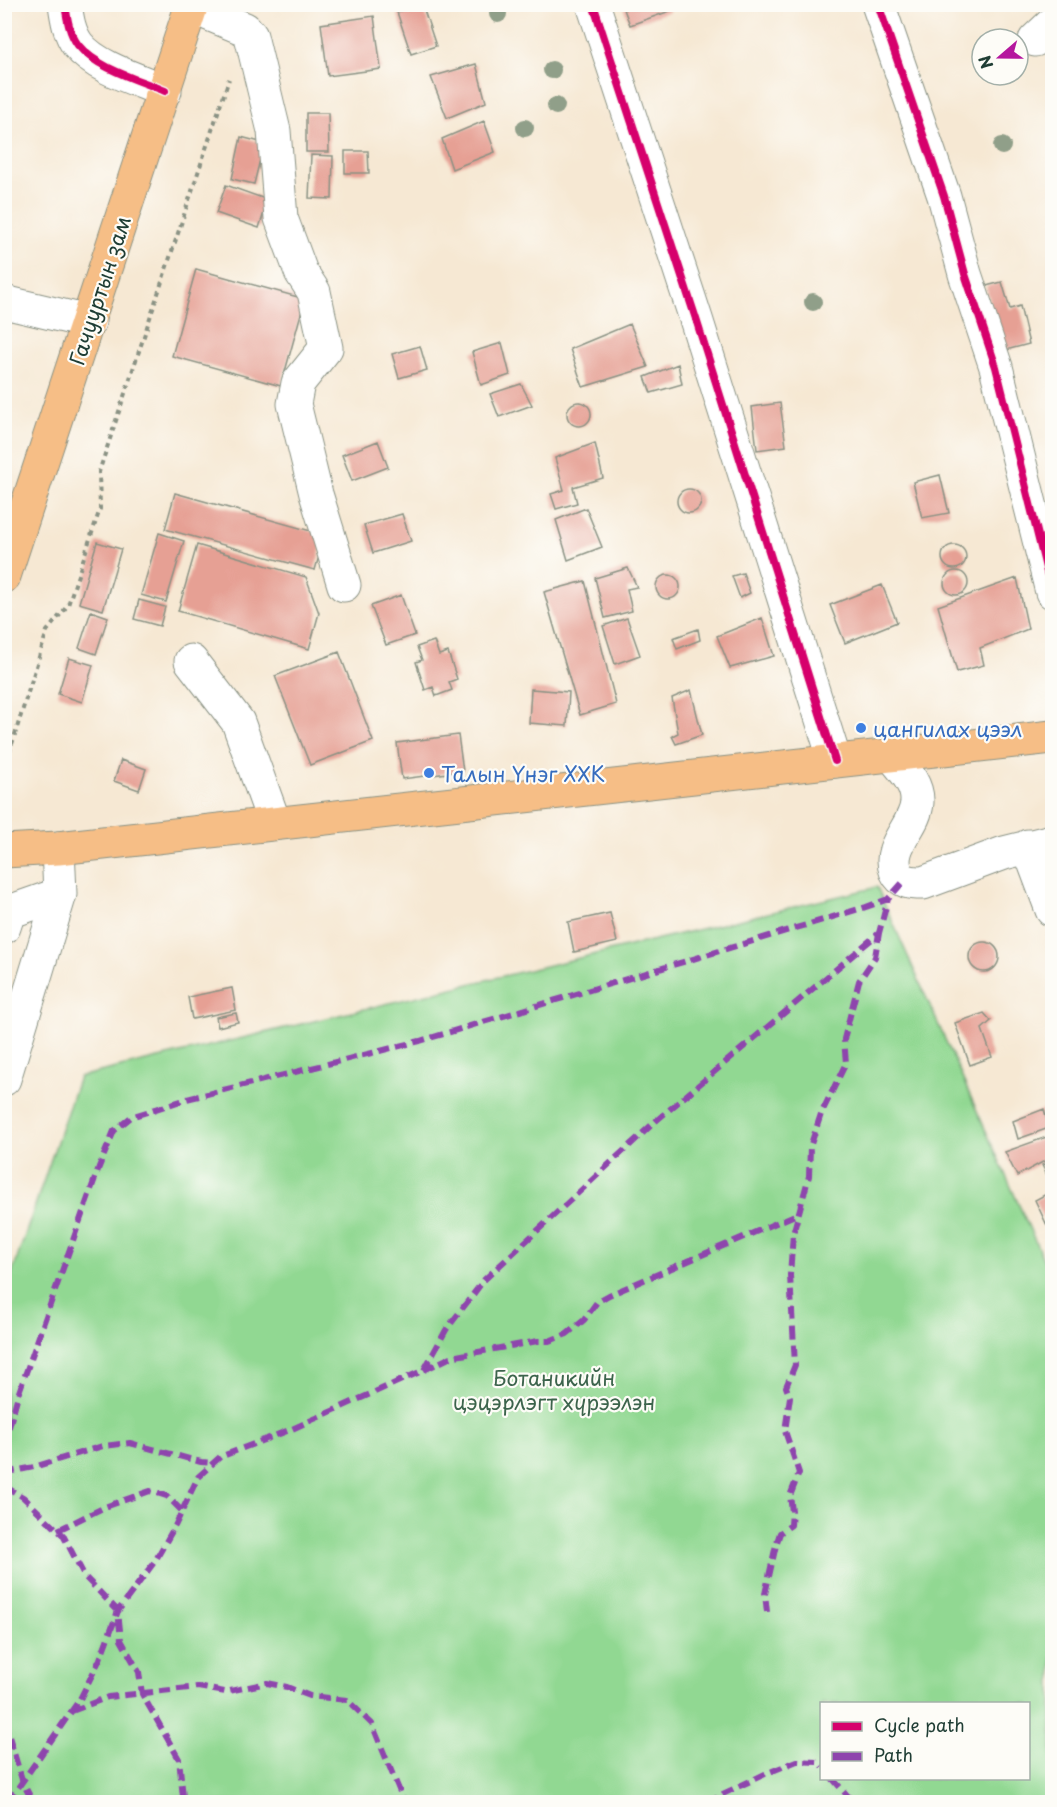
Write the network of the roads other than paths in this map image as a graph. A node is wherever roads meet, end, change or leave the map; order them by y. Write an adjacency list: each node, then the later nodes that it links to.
1 (65, 4): 5 (street)
2 (593, 4): 14 (street)
3 (878, 4): 10 (street)
4 (192, 6): 5 (main road, Гачууртын зам); 9 (street)
5 (165, 91): 7 (main road, Гачууртын зам)
6 (4, 302): 7 (street)
7 (89, 322): 8 (main road, Гачууртын зам)
8 (4, 576)
9 (344, 585)
10 (1053, 592)
11 (191, 661): 15 (street)
12 (1053, 736): 13 (main road)
13 (891, 754): 14 (main road); 16 (street)
14 (835, 761): 15 (main road)
15 (274, 822): 17 (main road)
16 (1040, 844): 20 (street)
17 (58, 848): 18 (main road); 19 (street)
18 (4, 851)
19 (60, 894): 21 (street); 22 (street)
20 (1053, 910)
21 (4, 927)
22 (4, 1080)

